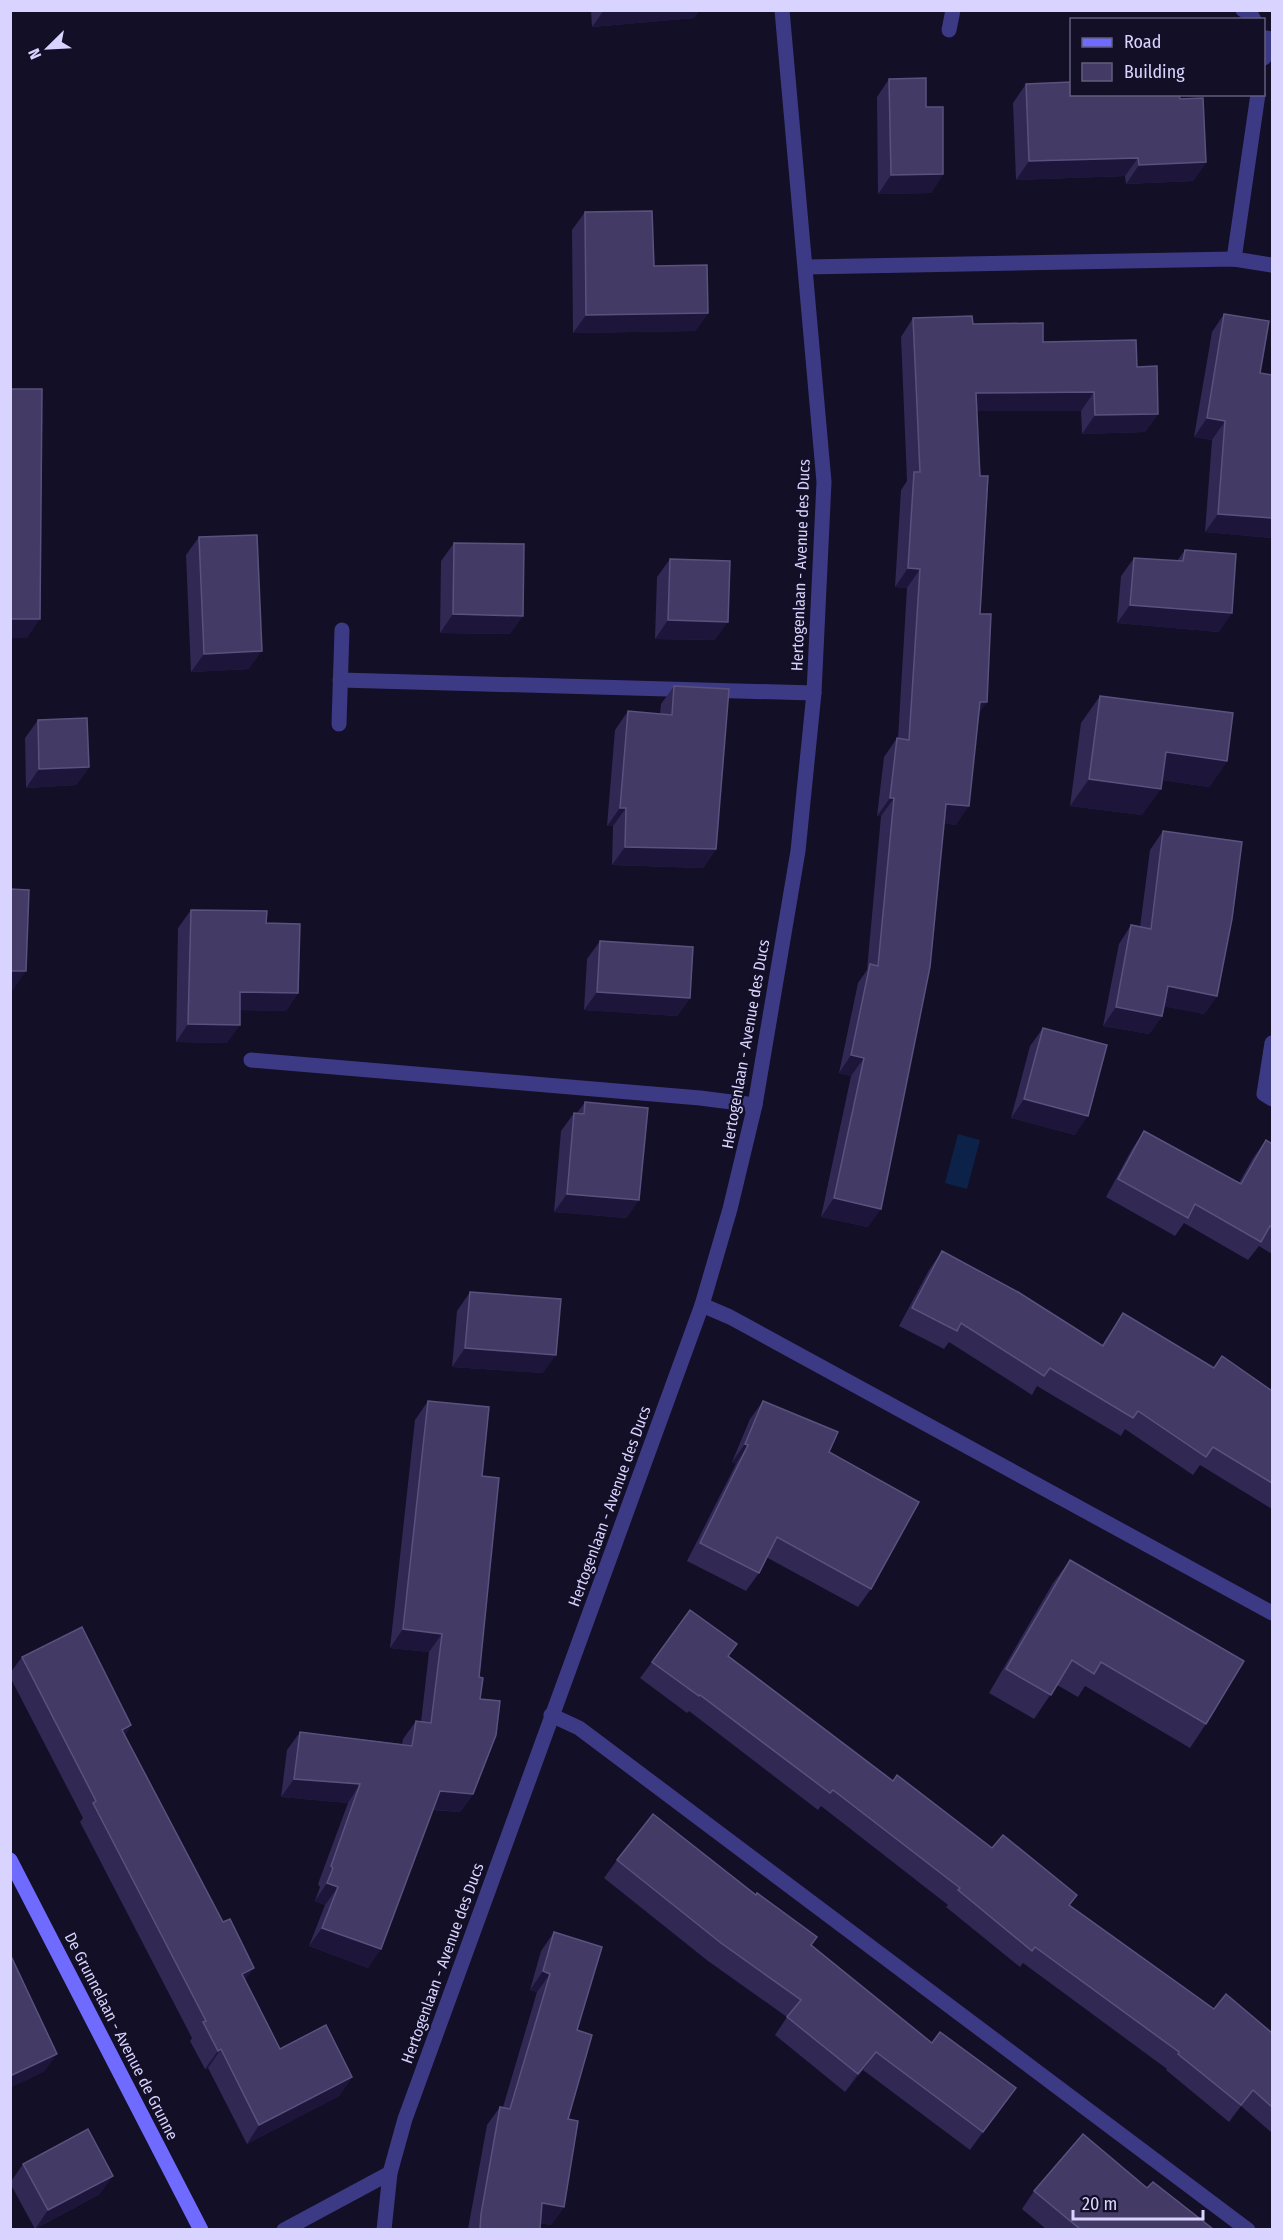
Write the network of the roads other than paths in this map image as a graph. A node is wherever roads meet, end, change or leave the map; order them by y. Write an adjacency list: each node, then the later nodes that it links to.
1 (782, 10): 7 (street, Hertogenlaan - Avenue des Ducs)
2 (953, 10): 3 (street)
3 (949, 30)
4 (1258, 96): 5 (street)
5 (1234, 259): 6 (street); 7 (street)
6 (1272, 266)
7 (806, 267): 10 (street, Hertogenlaan - Avenue des Ducs)
8 (342, 630): 9 (street)
9 (340, 680): 10 (street); 11 (street)
10 (814, 693): 15 (street, Hertogenlaan - Avenue des Ducs)
11 (339, 724)
12 (1272, 1043): 14 (street)
13 (251, 1060): 15 (street)
14 (1272, 1099)
15 (755, 1106): 16 (street, Hertogenlaan - Avenue des Ducs)
16 (702, 1305): 17 (street); 18 (street, Hertogenlaan - Avenue des Ducs)
17 (1272, 1613)
18 (551, 1715): 20 (street, Hertogenlaan - Avenue des Ducs); 24 (street)
19 (10, 1860): 21 (street, De Grunnelaan - Avenue de Grunne)
20 (390, 2173): 22 (street); 23 (street, Hertogenlaan - Avenue des Ducs)
21 (201, 2229)
22 (284, 2229)
23 (384, 2229)
24 (1248, 2229)

